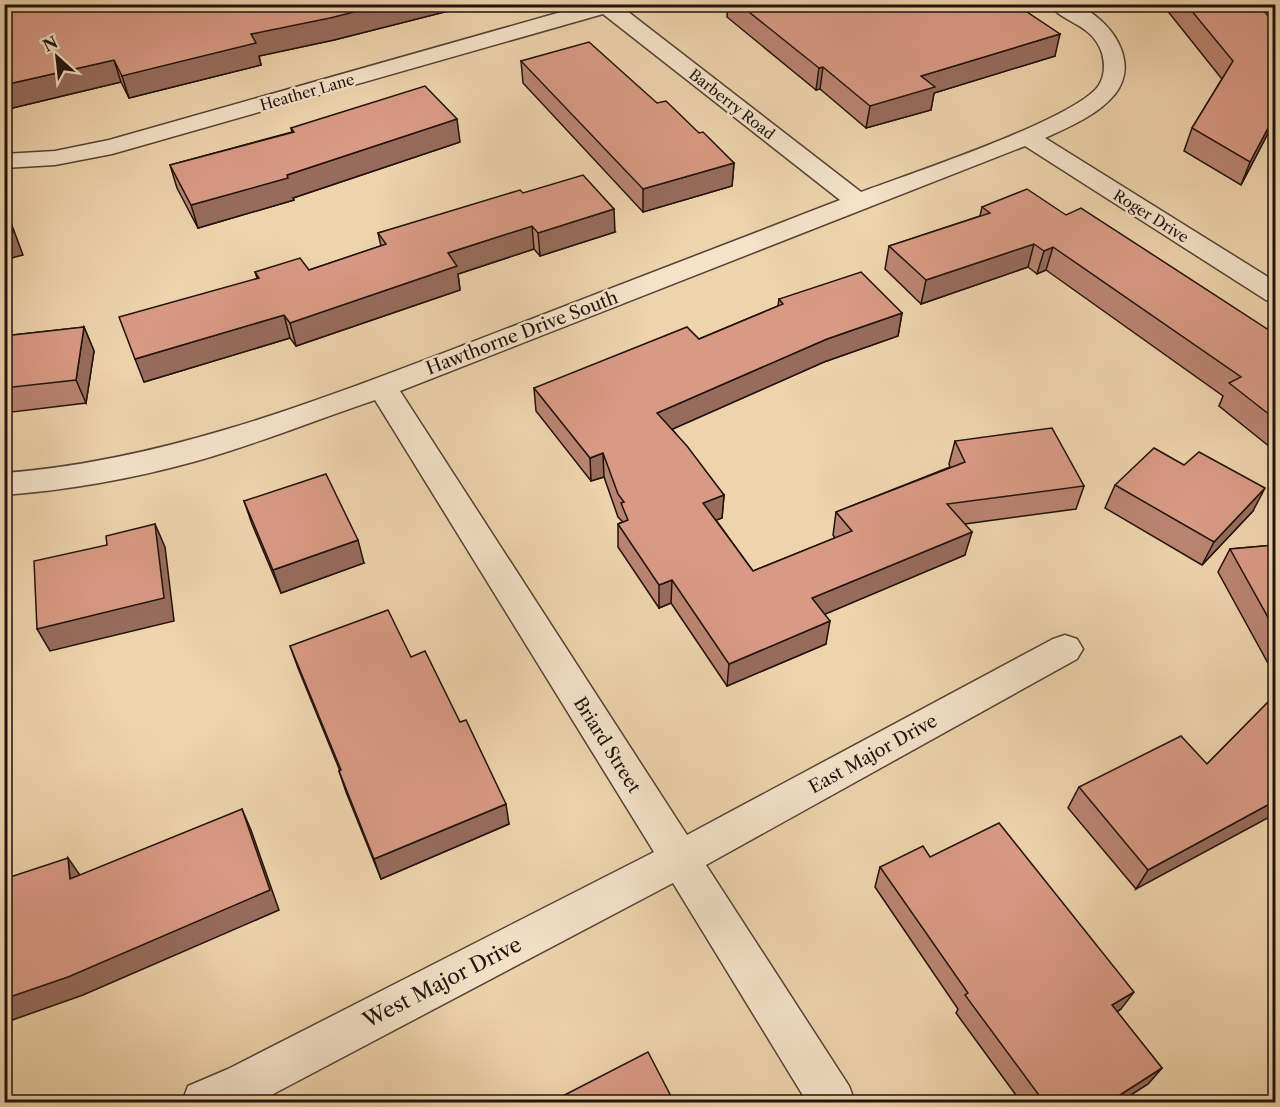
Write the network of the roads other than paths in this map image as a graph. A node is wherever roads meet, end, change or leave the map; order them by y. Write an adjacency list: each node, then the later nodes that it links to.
1 (1059, 4): 3 (street, Hawthorne Drive South)
2 (605, 5): 4 (street, Heather Lane); 5 (street, Barberry Road)
3 (1027, 137): 5 (street, Hawthorne Drive South); 6 (street, Roger Drive)
4 (4, 161)
5 (859, 203): 7 (street, Hawthorne Drive South)
6 (1275, 294)
7 (382, 387): 8 (street, Hawthorne Drive South); 10 (street, Briard Street)
8 (4, 484)
9 (1065, 649): 10 (street, East Major Drive)
10 (680, 859): 11 (street, West Major Drive); 12 (street, Briard Street)
11 (204, 1102)
12 (833, 1102)

